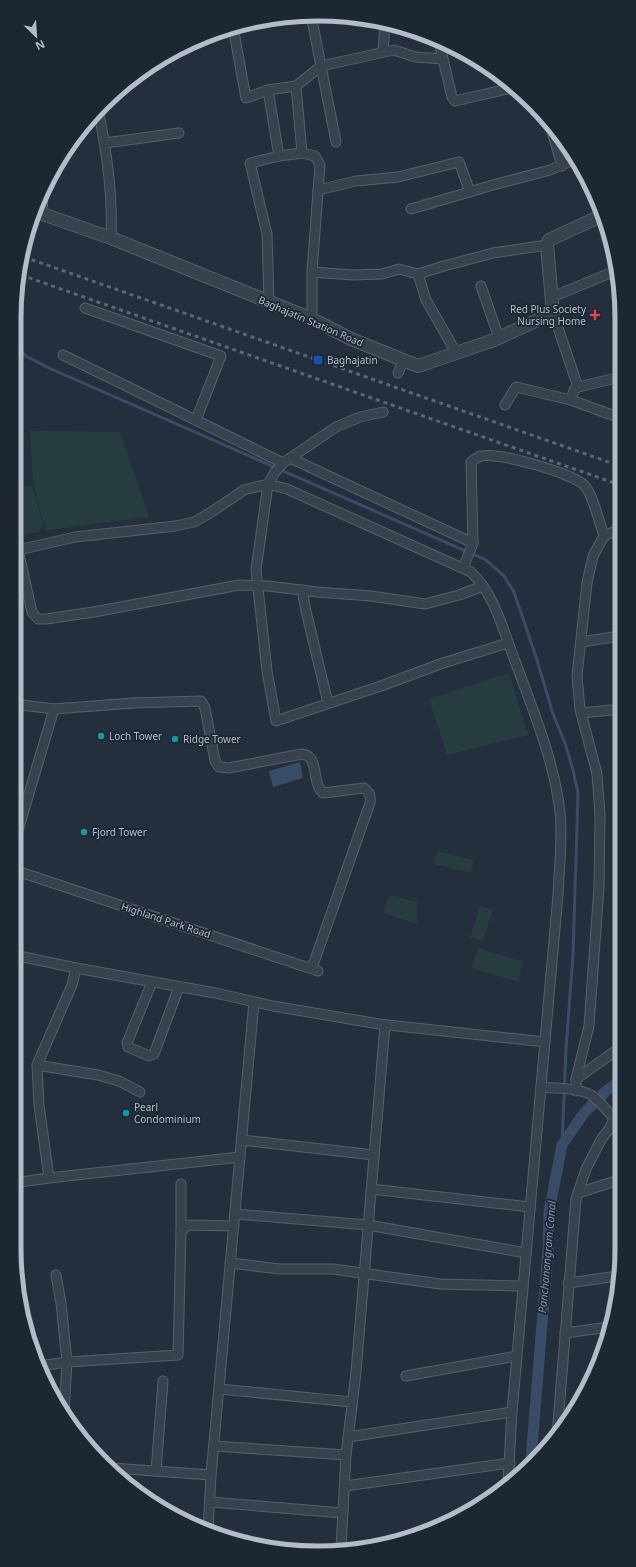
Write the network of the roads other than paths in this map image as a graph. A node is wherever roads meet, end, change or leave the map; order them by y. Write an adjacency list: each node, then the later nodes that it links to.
1 (312, 21): 7 (street)
2 (385, 29): 5 (street)
3 (234, 33): 10 (street)
4 (440, 48): 6 (street)
5 (383, 52): 6 (street); 7 (street)
6 (443, 59): 9 (street)
7 (320, 66): 8 (street); 15 (street)
8 (296, 86): 10 (street); 16 (street)
9 (507, 89)
10 (268, 90): 17 (street)
11 (100, 117): 14 (street)
12 (179, 133): 14 (street)
13 (553, 136): 19 (street)
14 (105, 142): 25 (street)
15 (336, 142)
16 (302, 153): 17 (street); 20 (street)
17 (279, 156): 32 (street)
18 (570, 162): 19 (street)
19 (562, 166): 21 (street)
20 (318, 190): 21 (street); 27 (street)
21 (470, 192): 22 (street)
22 (411, 209)
23 (41, 213): 25 (street, Baghajatin Station Road)
24 (597, 217): 26 (street)
25 (111, 238): 32 (street, Baghajatin Station Road)
26 (547, 245): 29 (street); 31 (street)
27 (312, 272): 29 (street); 35 (street)
28 (611, 273): 31 (street)
29 (418, 274): 38 (street)
30 (481, 286): 36 (street)
31 (552, 297): 34 (street)
32 (269, 302): 35 (street, Baghajatin Station Road)
33 (85, 308): 47 (street)
34 (553, 313): 36 (street, Baghajatin Station Road); 42 (street)
35 (312, 319): 39 (street, Baghajatin Station Road)
36 (499, 338): 38 (street, Baghajatin Station Road)
37 (62, 354): 47 (street)
38 (457, 354): 39 (street, Baghajatin Station Road)
39 (404, 360): 40 (street)
40 (398, 373)
41 (615, 378): 42 (street)
42 (578, 387): 43 (street)
43 (571, 400): 44 (street); 46 (street)
44 (505, 405)
45 (383, 412): 48 (street)
46 (615, 416)
47 (196, 420): 48 (street)
48 (287, 461): 49 (street); 52 (street)
49 (268, 484): 53 (street); 54 (street); 56 (street)
50 (615, 531): 51 (street)
51 (604, 536): 52 (street); 60 (street)
52 (473, 543): 54 (street)
53 (21, 549)
54 (464, 565): 57 (street)
55 (21, 569): 56 (street)
56 (257, 586): 58 (street); 62 (street)
57 (483, 586): 58 (street); 61 (street)
58 (302, 590): 62 (street)
59 (615, 637): 60 (street)
60 (581, 642): 66 (street)
61 (508, 643): 62 (street); 75 (street)
62 (328, 703)
63 (21, 705): 64 (street)
64 (54, 709): 67 (street); 68 (street, Highland Park Road)
65 (615, 710): 66 (street)
66 (581, 713): 78 (street)
67 (21, 820)
68 (21, 872)
69 (21, 956): 70 (street)
70 (76, 968): 71 (street); 77 (street)
71 (152, 982): 72 (street); 72 (street)
72 (179, 987): 73 (street)
73 (254, 1002): 74 (street); 86 (street)
74 (385, 1025): 75 (street); 87 (street)
75 (544, 1042): 79 (street)
76 (615, 1052): 78 (street)
77 (37, 1064): 81 (street); 89 (street)
78 (576, 1079): 80 (street)
79 (541, 1088): 80 (street); 95 (street)
80 (574, 1091): 83 (street)
81 (140, 1092)
82 (615, 1113): 83 (street)
83 (610, 1115): 85 (street)
84 (615, 1127): 85 (street)
85 (610, 1128): 94 (street)
86 (242, 1140): 87 (street); 88 (street)
87 (374, 1154): 93 (street)
88 (240, 1157): 89 (street); 96 (street)
89 (48, 1178): 91 (street)
90 (615, 1181): 94 (street)
91 (21, 1182)
92 (181, 1184): 99 (street)
93 (371, 1189): 95 (street); 97 (street)
94 (578, 1193): 105 (street)
95 (530, 1207): 100 (street)
96 (235, 1214): 97 (street); 98 (street)
97 (368, 1225): 100 (street); 102 (street)
98 (234, 1226): 99 (street); 101 (street)
99 (181, 1231): 110 (street)
100 (526, 1253): 106 (street)
101 (230, 1263): 102 (street); 114 (street)
102 (364, 1274): 106 (street); 115 (street)
103 (56, 1275): 110 (street)
104 (613, 1277): 105 (street)
105 (568, 1283): 108 (street)
106 (523, 1286): 109 (street)
107 (604, 1328): 108 (street)
108 (565, 1333): 118 (street)
109 (517, 1356): 112 (street); 117 (street)
110 (67, 1362): 111 (street); 116 (street)
111 (45, 1365)
112 (406, 1376)
113 (163, 1381): 124 (street)
114 (220, 1389): 115 (street); 120 (street)
115 (352, 1402): 119 (street)
116 (65, 1404)
117 (512, 1412): 119 (street); 122 (street)
118 (558, 1424)
119 (348, 1437): 121 (street)
120 (214, 1446): 121 (street); 125 (street)
121 (346, 1455): 127 (street)
122 (510, 1463): 126 (street); 127 (street)
123 (118, 1468): 124 (street)
124 (156, 1471): 125 (street)
125 (211, 1475): 128 (street)
126 (509, 1477)
127 (345, 1486): 129 (street)
128 (210, 1502): 129 (street); 130 (street)
129 (343, 1513): 131 (street)
130 (208, 1525)
131 (341, 1545)

